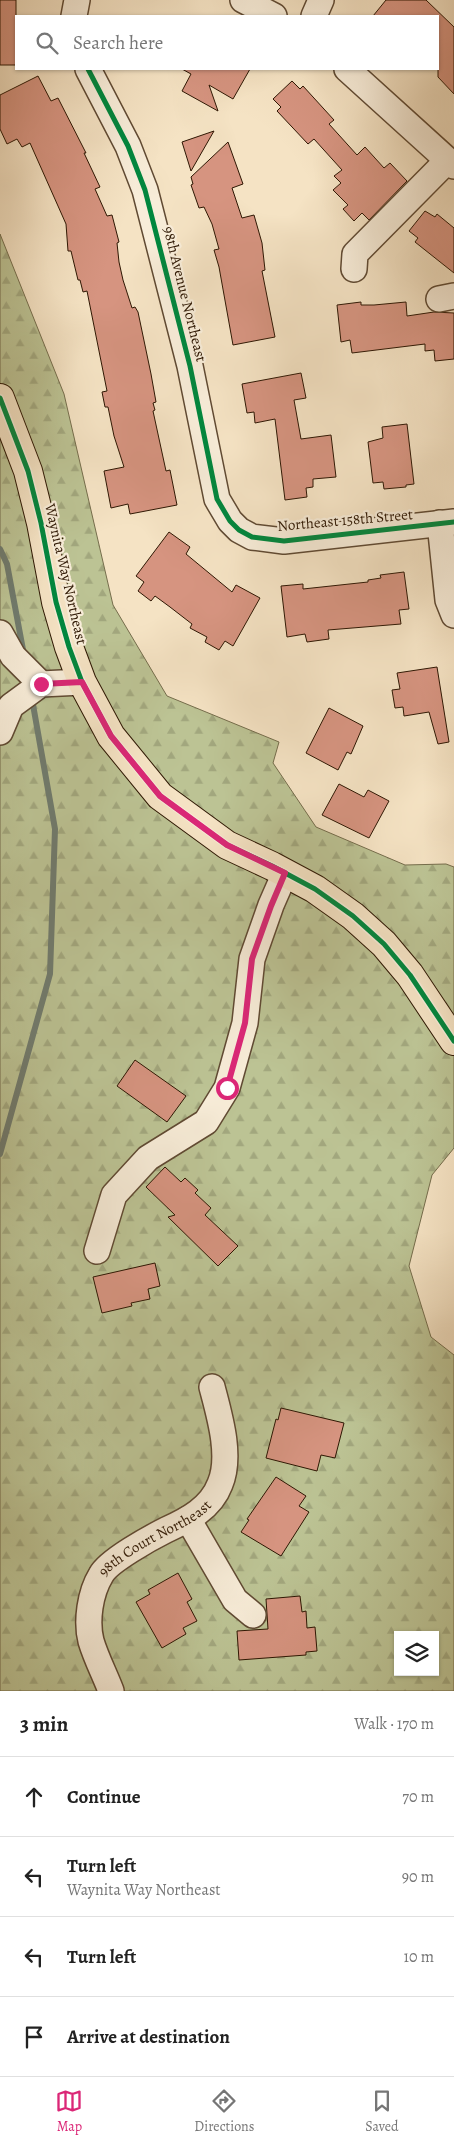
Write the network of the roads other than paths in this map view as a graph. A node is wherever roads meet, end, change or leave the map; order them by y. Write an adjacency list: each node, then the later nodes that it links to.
1 (78, 0): 4 (street)
2 (243, 0): 5 (street)
3 (321, 0): 6 (street)
4 (74, 15)
5 (272, 15)
6 (314, 15)
7 (89, 70): 13 (street, 98th Avenue Northeast)
8 (349, 70): 9 (street)
9 (451, 163): 10 (street)
10 (354, 269)
11 (0, 398): 16 (main road, Waynita Way Northeast)
12 (447, 523): 13 (street, Northeast 158th Street); 14 (street)
13 (239, 530)
14 (454, 615)
15 (0, 633): 17 (street)
16 (82, 682): 17 (street); 19 (main road, Waynita Way Northeast)
17 (41, 684): 18 (street)
18 (0, 732)
19 (285, 873): 20 (main road, Waynita Way Northeast); 21 (street)
20 (454, 1041)
21 (97, 1251)
22 (212, 1387): 23 (street, 98th Court Northeast)
23 (188, 1519): 24 (street); 25 (street, 98th Court Northeast)
24 (253, 1615)
25 (111, 1691)

